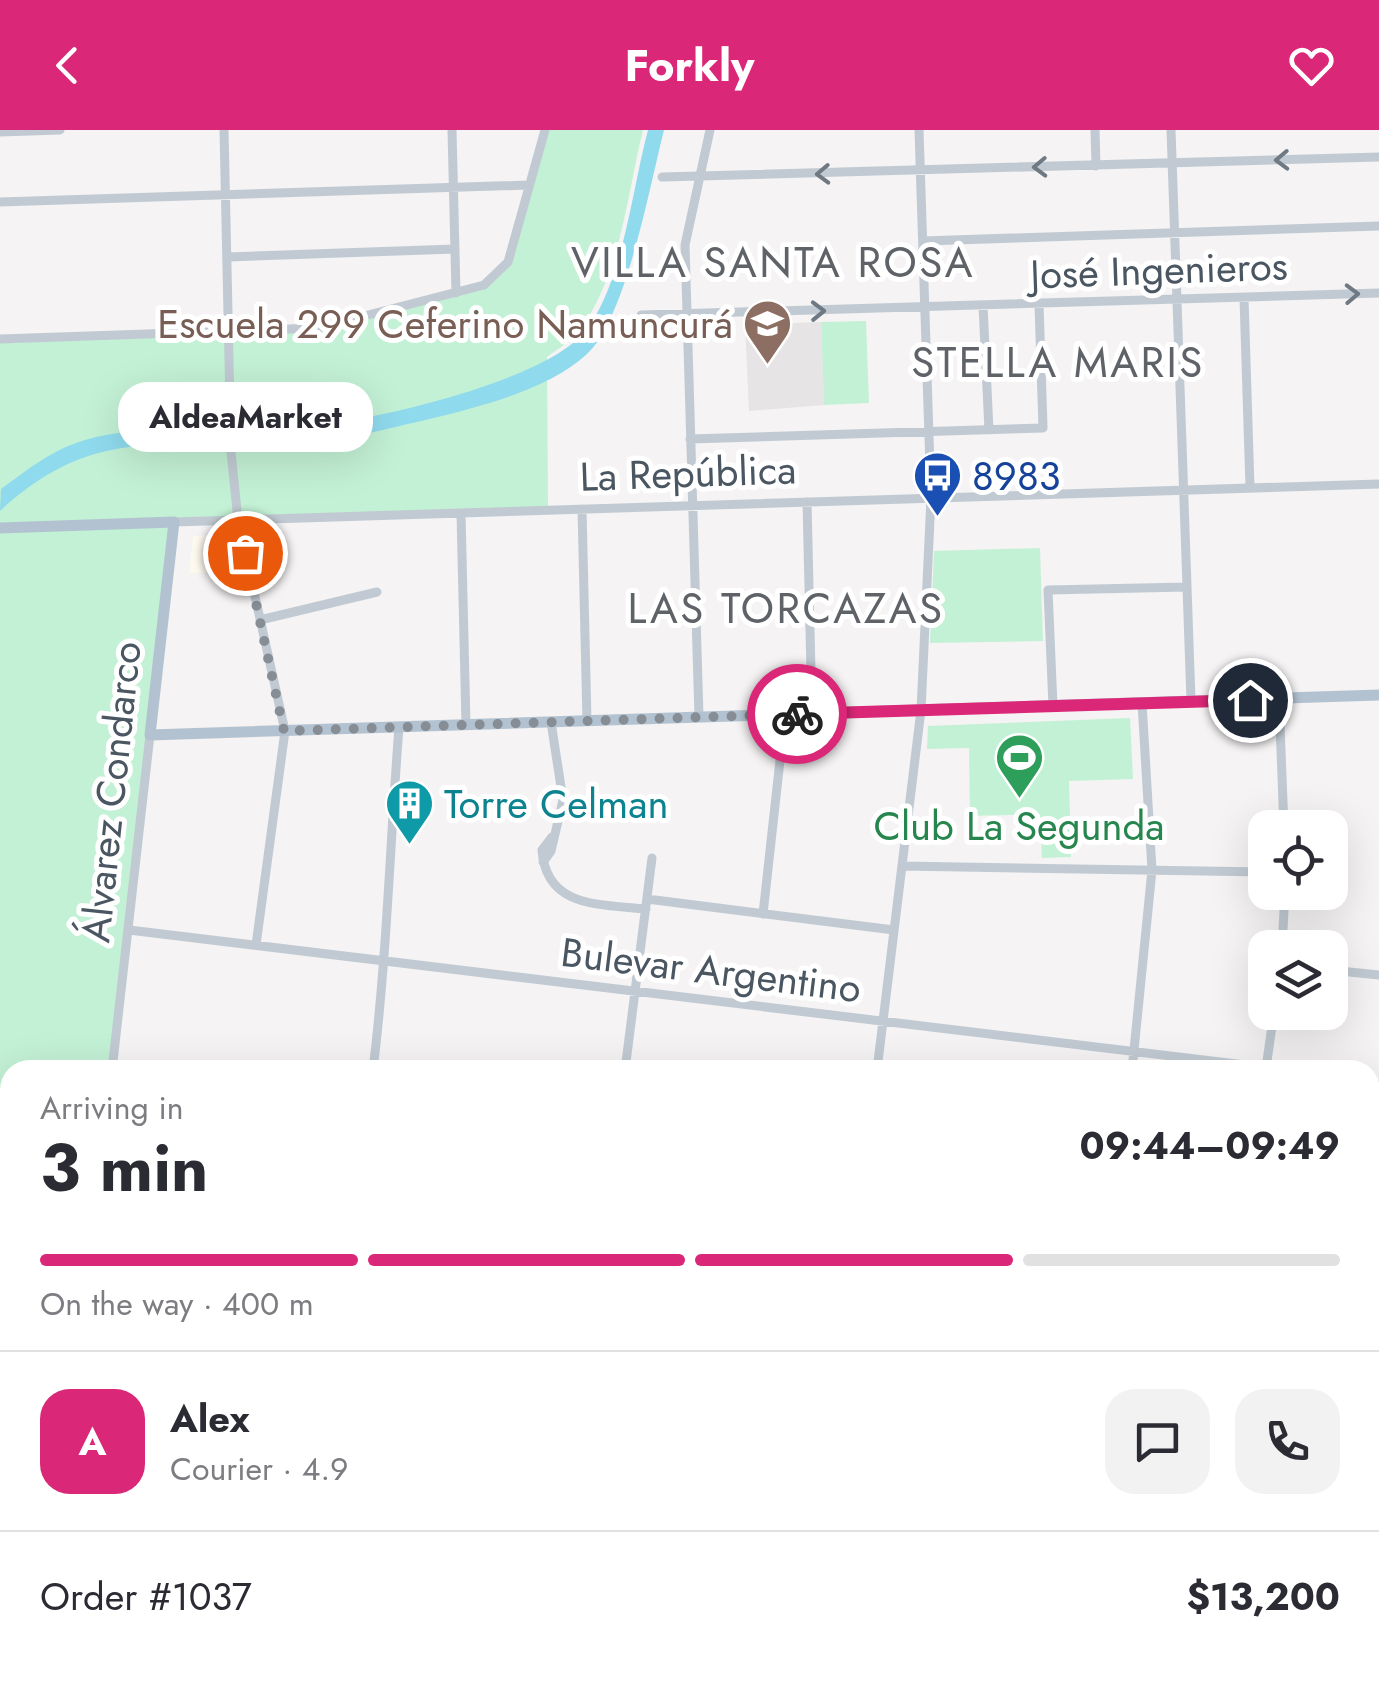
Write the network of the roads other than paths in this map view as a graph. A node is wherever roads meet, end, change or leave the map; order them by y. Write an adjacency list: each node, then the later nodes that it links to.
1 (60, 130): 9 (street)
2 (224, 130): 18 (street)
3 (452, 130): 17 (street)
4 (545, 130): 16 (street)
5 (710, 130): 15 (street)
6 (919, 130): 13 (street)
7 (1095, 130): 12 (street)
8 (1171, 130): 11 (street)
9 (0, 132)
10 (1379, 157): 11 (street, one-way to 11)
11 (1172, 163): 12 (street); 21 (street)
12 (1096, 166): 13 (street, one-way to 13)
13 (920, 171): 15 (street, one-way to 15); 22 (street)
14 (662, 178): 15 (street)
15 (698, 178): 32 (street)
16 (529, 186): 17 (street); 25 (street)
17 (453, 188): 18 (street); 23 (street)
18 (226, 195): 19 (street); 24 (street)
19 (0, 202)
20 (1379, 226): 21 (street)
21 (1174, 233): 22 (street); 28 (street)
22 (923, 241): 31 (street)
23 (455, 249): 24 (street); 25 (street)
24 (228, 256): 34 (street)
25 (456, 293): 34 (street)
26 (1379, 293): 27 (street, José Ingenieros, one-way to 26)
27 (1244, 298): 28 (street, José Ingenieros); 40 (street)
28 (1177, 300): 29 (street, José Ingenieros); 41 (street)
29 (1039, 304): 30 (street, José Ingenieros); 36 (street)
30 (984, 306): 31 (street, José Ingenieros); 36 (street)
31 (925, 308): 32 (street, José Ingenieros, one-way to 31); 37 (street)
32 (685, 314): 33 (street, José Ingenieros); 38 (street)
33 (640, 315)
34 (230, 331): 35 (street); 47 (street)
35 (0, 336)
36 (989, 430): 37 (street)
37 (929, 432): 38 (street); 42 (street)
38 (690, 439): 44 (street)
39 (1379, 484): 40 (street, La República)
40 (1250, 488): 41 (street, La República)
41 (1184, 490): 42 (street, La República); 50 (street)
42 (931, 498): 43 (street, La República); 58 (street)
43 (806, 502): 44 (street, La República); 60 (street)
44 (692, 506): 45 (street, La República); 61 (street)
45 (582, 509): 46 (street, La República); 62 (street)
46 (462, 513): 47 (street, La República); 64 (street)
47 (238, 520): 48 (street, La República); 52 (street)
48 (174, 522): 49 (main road, La República); 67 (main road, Álvarez Condarco)
49 (0, 528)
50 (1187, 587): 55 (street); 57 (street)
51 (376, 592): 52 (street)
52 (260, 620): 66 (street)
53 (1379, 695): 54 (main road)
54 (1280, 698): 55 (main road); 68 (street)
55 (1191, 702): 56 (main road)
56 (1142, 703): 57 (main road); 71 (street)
57 (1053, 706): 58 (main road)
58 (921, 710): 60 (main road); 70 (street)
59 (785, 714): 60 (main road); 61 (main road); 74 (street)
60 (812, 714)
61 (699, 718): 62 (main road)
62 (588, 721): 63 (main road)
63 (551, 722): 64 (main road); 73 (street)
64 (466, 725): 65 (main road)
65 (399, 727): 66 (main road); 78 (street)
66 (284, 731): 67 (main road); 77 (street)
67 (150, 735): 75 (street, Álvarez Condarco)
68 (1283, 810)
69 (652, 858): 73 (street)
70 (902, 866): 71 (street); 76 (street)
71 (1152, 870): 72 (street); 84 (street)
72 (1248, 872)
73 (646, 904): 74 (street); 81 (street)
74 (763, 914): 76 (street)
75 (129, 930): 77 (street, Bulevar Argentino); 85 (street, Álvarez Condarco)
76 (894, 930): 82 (street)
77 (256, 945): 78 (street, Bulevar Argentino)
78 (387, 961): 81 (street, Bulevar Argentino); 86 (street)
79 (1348, 972): 80 (street)
80 (1379, 975)
81 (635, 991): 82 (street, Bulevar Argentino); 87 (street)
82 (883, 1021): 84 (street, Bulevar Argentino); 88 (street)
83 (1271, 1030): 91 (street)
84 (1134, 1052): 89 (street); 90 (street, Bulevar Argentino)
85 (113, 1060)
86 (374, 1060)
87 (626, 1060)
88 (878, 1060)
89 (1133, 1060)
90 (1200, 1060)
91 (1267, 1060)

